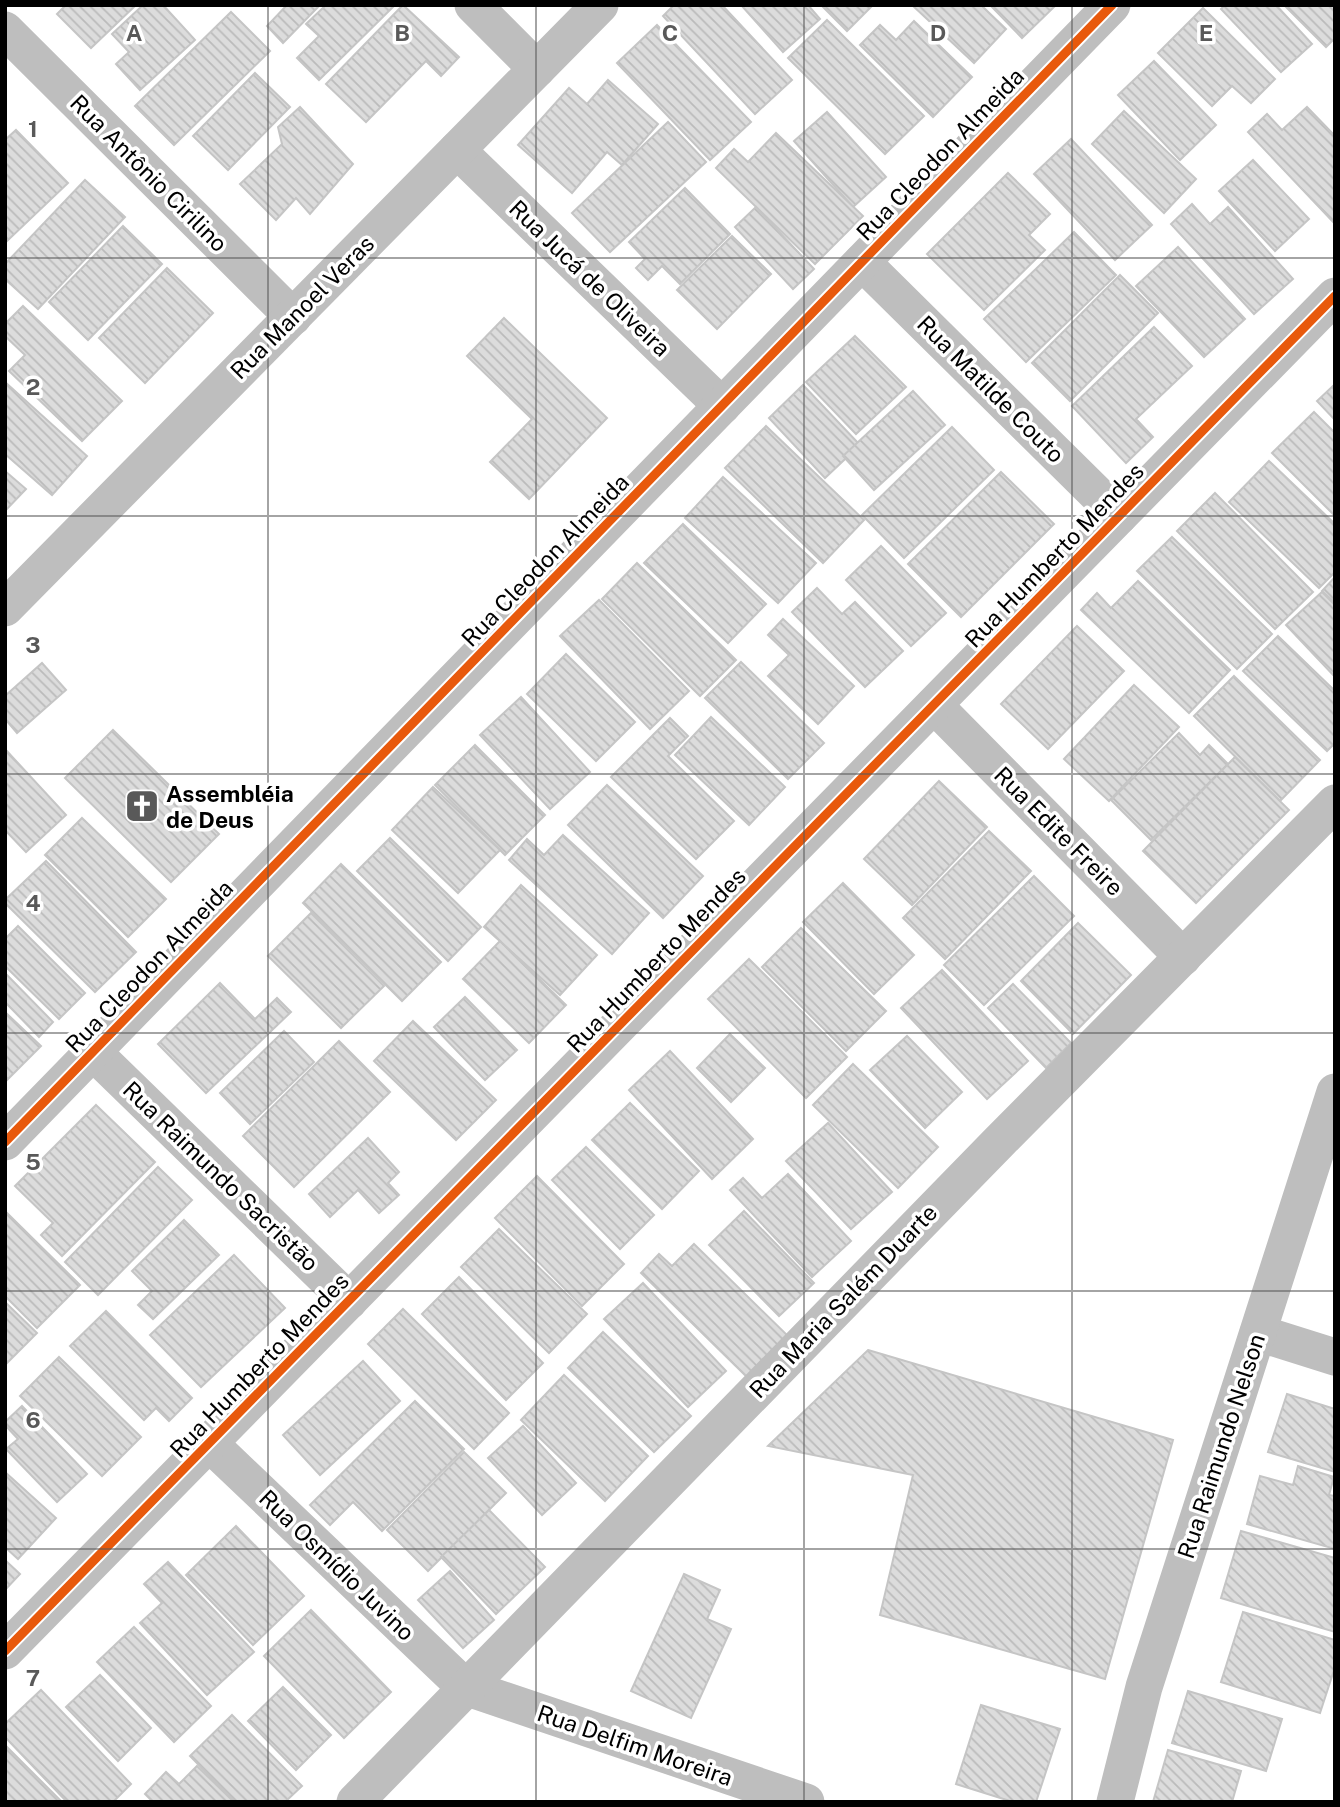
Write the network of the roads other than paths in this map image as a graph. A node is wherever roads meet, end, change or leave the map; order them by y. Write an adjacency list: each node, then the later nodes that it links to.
1 (472, 5): 5 (street)
2 (600, 5): 5 (street, Rua Manoel Veras)
3 (1112, 5): 7 (street, Rua Cleodon Almeida)
4 (10, 45): 9 (street, Rua Antônio Cirilino)
5 (537, 69): 6 (street, Rua Manoel Veras)
6 (457, 150): 9 (street, Rua Manoel Veras); 10 (street, Rua Jucá de Oliveira)
7 (862, 261): 10 (street, Rua Cleodon Almeida); 11 (street, Rua Matilde Couto)
8 (1335, 296): 11 (street, Rua Humberto Mendes)
9 (293, 317): 12 (street, Rua Manoel Veras)
10 (722, 405): 16 (street, Rua Cleodon Almeida)
11 (1119, 516): 13 (street, Rua Humberto Mendes)
12 (5, 608)
13 (934, 705): 15 (street, Rua Edite Freire); 19 (street, Rua Humberto Mendes)
14 (1335, 803): 15 (street, Rua Maria Salém Duarte)
15 (1183, 957): 24 (street, Rua Maria Salém Duarte)
16 (93, 1052): 18 (street, Rua Cleodon Almeida); 19 (street, Rua Raimundo Sacristão)
17 (1335, 1092): 20 (street, Rua Raimundo Nelson)
18 (5, 1142)
19 (349, 1300): 22 (street, Rua Humberto Mendes)
20 (1258, 1333): 21 (street); 27 (street, Rua Raimundo Nelson)
21 (1335, 1357)
22 (209, 1443): 23 (street, Rua Humberto Mendes); 24 (street, Rua Osmídio Juvino)
23 (5, 1651)
24 (465, 1687): 25 (street, Rua Maria Salém Duarte); 26 (street, Rua Delfim Moreira)
25 (355, 1802)
26 (806, 1802)
27 (1115, 1802)

